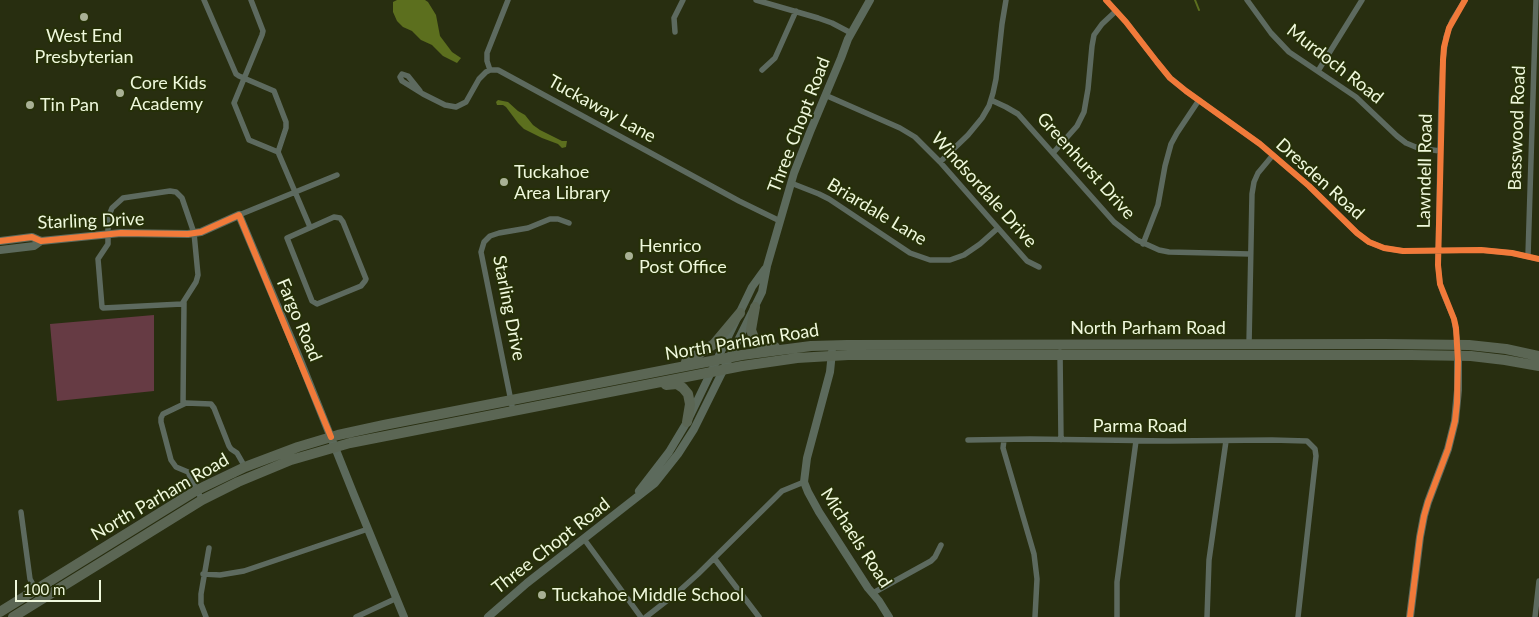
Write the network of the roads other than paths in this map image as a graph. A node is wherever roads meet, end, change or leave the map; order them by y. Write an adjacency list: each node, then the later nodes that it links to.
1 (204, 0): 20 (street)
2 (251, 0): 20 (street)
3 (508, 0): 17 (street)
4 (683, 0): 15 (street)
5 (756, 0): 13 (street)
6 (870, 0): 16 (street, Three Chopt Road)
7 (1006, 0): 23 (street)
8 (1106, 0): 14 (street, Dresden Road)
9 (1247, 0): 19 (street, Murdoch Road)
10 (1362, 0): 19 (street)
11 (1464, 0): 25 (street, Lawndell Road)
12 (1536, 0): 46 (street, Basswood Road)
13 (796, 11): 16 (street); 18 (street)
14 (1116, 11): 24 (street, Dresden Road); 27 (street)
15 (675, 32)
16 (851, 33): 22 (street, Three Chopt Road)
17 (490, 70): 21 (street); 34 (street, Tuckaway Lane)
18 (762, 70)
19 (1318, 71): 25 (street, Murdoch Road)
20 (244, 78): 26 (street); 26 (street)
21 (420, 92)
22 (825, 95): 29 (street, Windsordale Drive); 31 (street, Three Chopt Road)
23 (990, 100): 27 (street, Greenhurst Drive); 29 (street)
24 (1199, 100): 28 (street, Dresden Road); 42 (street)
25 (1440, 151): 44 (street, Lawndell Road)
26 (278, 152): 32 (street)
27 (1053, 153): 42 (street, Greenhurst Drive)
28 (1273, 155): 44 (street, Dresden Road); 45 (street)
29 (940, 162): 37 (street, Windsordale Drive)
30 (337, 175): 32 (street, Starling Drive)
31 (791, 183): 34 (street, Three Chopt Road); 37 (street, Briardale Lane)
32 (294, 191): 33 (street, Starling Drive); 36 (street)
33 (238, 215): 38 (street, Starling Drive); 75 (street, Fargo Road)
34 (780, 221): 48 (street, Three Chopt Road)
35 (569, 223): 68 (street, Starling Drive)
36 (310, 227): 36 (street)
37 (998, 228): 49 (street, Windsordale Drive)
38 (194, 233): 39 (street, Starling Drive); 39 (street); 50 (street)
39 (109, 234): 41 (street, Starling Drive); 50 (street)
40 (0, 241): 41 (street, Starling Drive)
41 (41, 241): 43 (street, Starling Drive)
42 (1143, 244): 45 (street, Greenhurst Drive)
43 (0, 250)
44 (1438, 251): 46 (street, Dresden Road); 57 (street, Lawndell Road)
45 (1250, 254): 56 (street)
46 (1528, 256): 47 (street, Dresden Road)
47 (1539, 259)
48 (767, 266): 51 (street, Three Chopt Road); 52 (street, Three Chopt Road)
49 (1039, 267)
50 (184, 303): 67 (street)
51 (755, 307): 54 (highway); 60 (street, Three Chopt Road)
52 (740, 313): 61 (street, Three Chopt Road); 63 (highway)
53 (1060, 344): 55 (highway, North Parham Road); 56 (highway, North Parham Road); 58 (street)
54 (785, 349): 55 (highway, North Parham Road); 60 (highway, North Parham Road)
55 (832, 350): 58 (highway, North Parham Road); 64 (highway, North Parham Road); 77 (street, Michaels Road)
56 (1249, 350): 57 (highway, North Parham Road); 58 (highway, North Parham Road)
57 (1458, 350): 59 (highway, North Parham Road); 62 (highway, North Parham Road); 105 (street)
58 (1060, 355): 72 (street)
59 (1539, 356)
60 (731, 357): 61 (highway, North Parham Road); 64 (street, Three Chopt Road)
61 (718, 359): 63 (highway, North Parham Road); 65 (street, Three Chopt Road)
62 (1539, 366)
63 (677, 367): 68 (highway, North Parham Road)
64 (725, 369): 65 (highway, North Parham Road); 79 (street, Three Chopt Road)
65 (712, 371): 66 (highway, North Parham Road); 69 (street, Three Chopt Road)
66 (628, 388): 68 (highway, North Parham Road); 69 (highway)
67 (184, 404): 76 (street); 78 (street)
68 (512, 405): 75 (highway, North Parham Road)
69 (687, 422): 79 (street, Three Chopt Road)
70 (968, 440): 71 (street, Parma Road)
71 (1004, 440): 72 (street, Parma Road); 101 (street)
72 (1061, 440): 73 (street, Parma Road)
73 (1136, 441): 74 (street, Parma Road); 102 (street)
74 (1226, 441): 103 (street); 104 (street, Parma Road)
75 (333, 442): 76 (highway, North Parham Road); 78 (highway, North Parham Road); 81 (street, Fargo Road)
76 (245, 467): 78 (highway, North Parham Road)
77 (804, 482): 85 (street); 88 (street, Michaels Road)
78 (199, 495): 89 (highway, North Parham Road)
79 (634, 499): 82 (street, Three Chopt Road)
80 (22, 512): 89 (street)
81 (368, 530): 86 (street); 90 (street, Fargo Road)
82 (584, 539): 96 (street, Three Chopt Road); 97 (street)
83 (941, 545): 88 (street)
84 (208, 548): 86 (street)
85 (714, 558): 98 (street); 99 (street)
86 (203, 574): 93 (street)
87 (1539, 581): 106 (street)
88 (873, 593): 100 (street, Michaels Road)
89 (39, 595): 91 (highway, North Parham Road); 92 (highway, North Parham Road)
90 (396, 598): 94 (street); 95 (street, Fargo Road)
91 (0, 612)
92 (13, 617)
93 (206, 617)
94 (356, 617)
95 (404, 617)
96 (488, 617)
97 (641, 617)
98 (646, 617)
99 (759, 617)
100 (889, 617)
101 (1035, 617)
102 (1117, 617)
103 (1207, 617)
104 (1298, 617)
105 (1410, 617)
106 (1535, 617)

